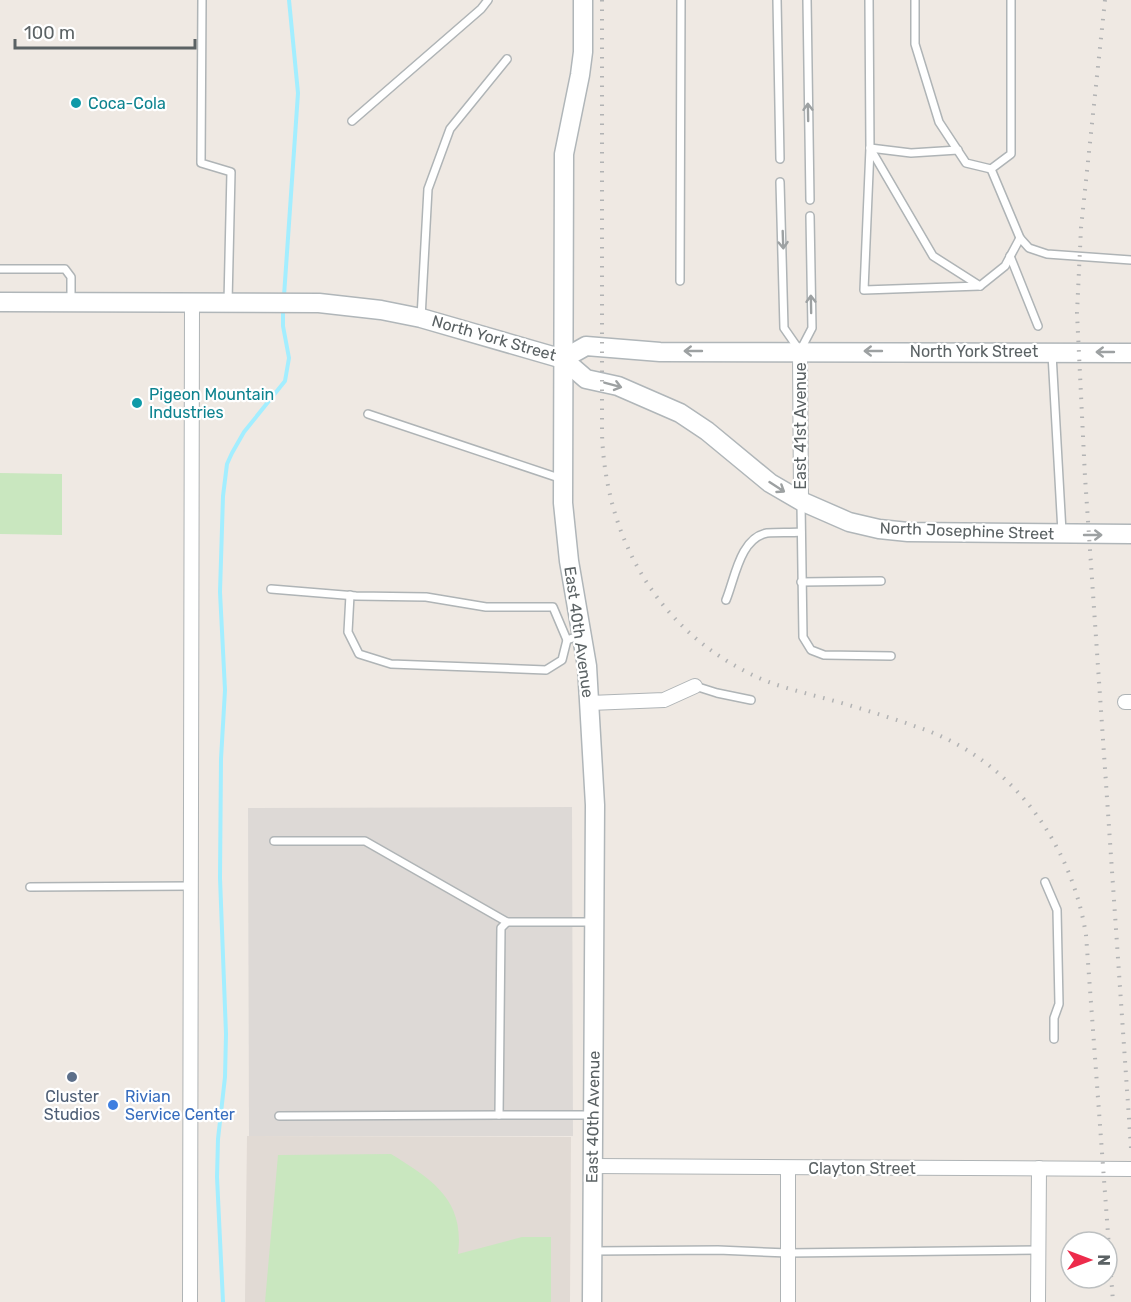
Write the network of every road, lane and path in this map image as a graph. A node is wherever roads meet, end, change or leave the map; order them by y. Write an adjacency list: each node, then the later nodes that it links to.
1 (202, 0): 28 (lane)
2 (488, 0): 11 (lane)
3 (584, 0): 34 (main road, East 40th Avenue)
4 (681, 0): 23 (lane)
5 (777, 0): 14 (lane)
6 (807, 0): 17 (lane, one-way to 6)
7 (869, 0): 12 (lane)
8 (915, 0): 13 (lane)
9 (1011, 0): 15 (lane)
10 (507, 59): 29 (lane)
11 (352, 120)
12 (870, 148): 13 (lane); 24 (lane); 24 (lane)
13 (958, 150): 15 (lane)
14 (780, 159)
15 (992, 169): 19 (lane)
16 (780, 182): 31 (lane, one-way to 31)
17 (810, 200)
18 (810, 216): 31 (lane, one-way to 18)
19 (1020, 238): 20 (lane); 21 (lane)
20 (1010, 256): 24 (lane); 30 (lane)
21 (1131, 260)
22 (0, 269): 26 (lane)
23 (680, 281)
24 (980, 285)
25 (0, 302): 26 (main road, North York Street)
26 (71, 303): 27 (main road, North York Street)
27 (192, 303): 28 (main road, North York Street); 53 (street)
28 (228, 303): 29 (main road, North York Street)
29 (421, 318): 34 (main road, North York Street)
30 (1038, 326)
31 (800, 351): 32 (main road, North York Street, one-way to 31); 34 (main road, North York Street, one-way to 34); 37 (street, East 41st Avenue)
32 (1052, 352): 33 (main road, North York Street, one-way to 32); 40 (lane)
33 (1131, 352)
34 (563, 359): 36 (main road, East 40th Avenue); 37 (main road, North Josephine Street, one-way to 37)
35 (368, 414): 36 (lane)
36 (563, 479): 46 (main road, East 40th Avenue)
37 (801, 501): 38 (lane); 40 (main road, North Josephine Street)
38 (801, 532): 42 (lane); 45 (lane)
39 (1131, 534): 40 (main road, North Josephine Street, one-way to 39)
40 (1062, 535)
41 (881, 581): 42 (lane)
42 (801, 582): 47 (lane)
43 (271, 589): 44 (lane)
44 (350, 595): 46 (lane); 46 (lane)
45 (726, 600)
46 (575, 637): 50 (main road, East 40th Avenue)
47 (891, 656)
48 (696, 687): 49 (lane); 50 (street)
49 (751, 700)
50 (590, 703): 56 (main road, East 40th Avenue)
51 (274, 841): 55 (lane)
52 (1045, 882): 57 (lane)
53 (190, 886): 54 (lane); 68 (street)
54 (30, 887)
55 (507, 922): 56 (lane); 58 (lane)
56 (595, 922): 59 (main road, East 40th Avenue)
57 (1054, 1039)
58 (499, 1115): 59 (lane); 60 (lane)
59 (594, 1115): 61 (main road, East 40th Avenue)
60 (279, 1116)
61 (593, 1166): 62 (street, Clayton Street); 66 (main road, East 40th Avenue)
62 (788, 1168): 63 (street, Clayton Street); 67 (street)
63 (1039, 1168): 64 (street, Clayton Street); 65 (street)
64 (1131, 1169)
65 (1038, 1250): 67 (lane); 71 (street)
66 (592, 1251): 67 (lane); 69 (main road, East 40th Avenue)
67 (788, 1253): 70 (street)
68 (189, 1302)
69 (592, 1302)
70 (788, 1302)
71 (1038, 1302)

